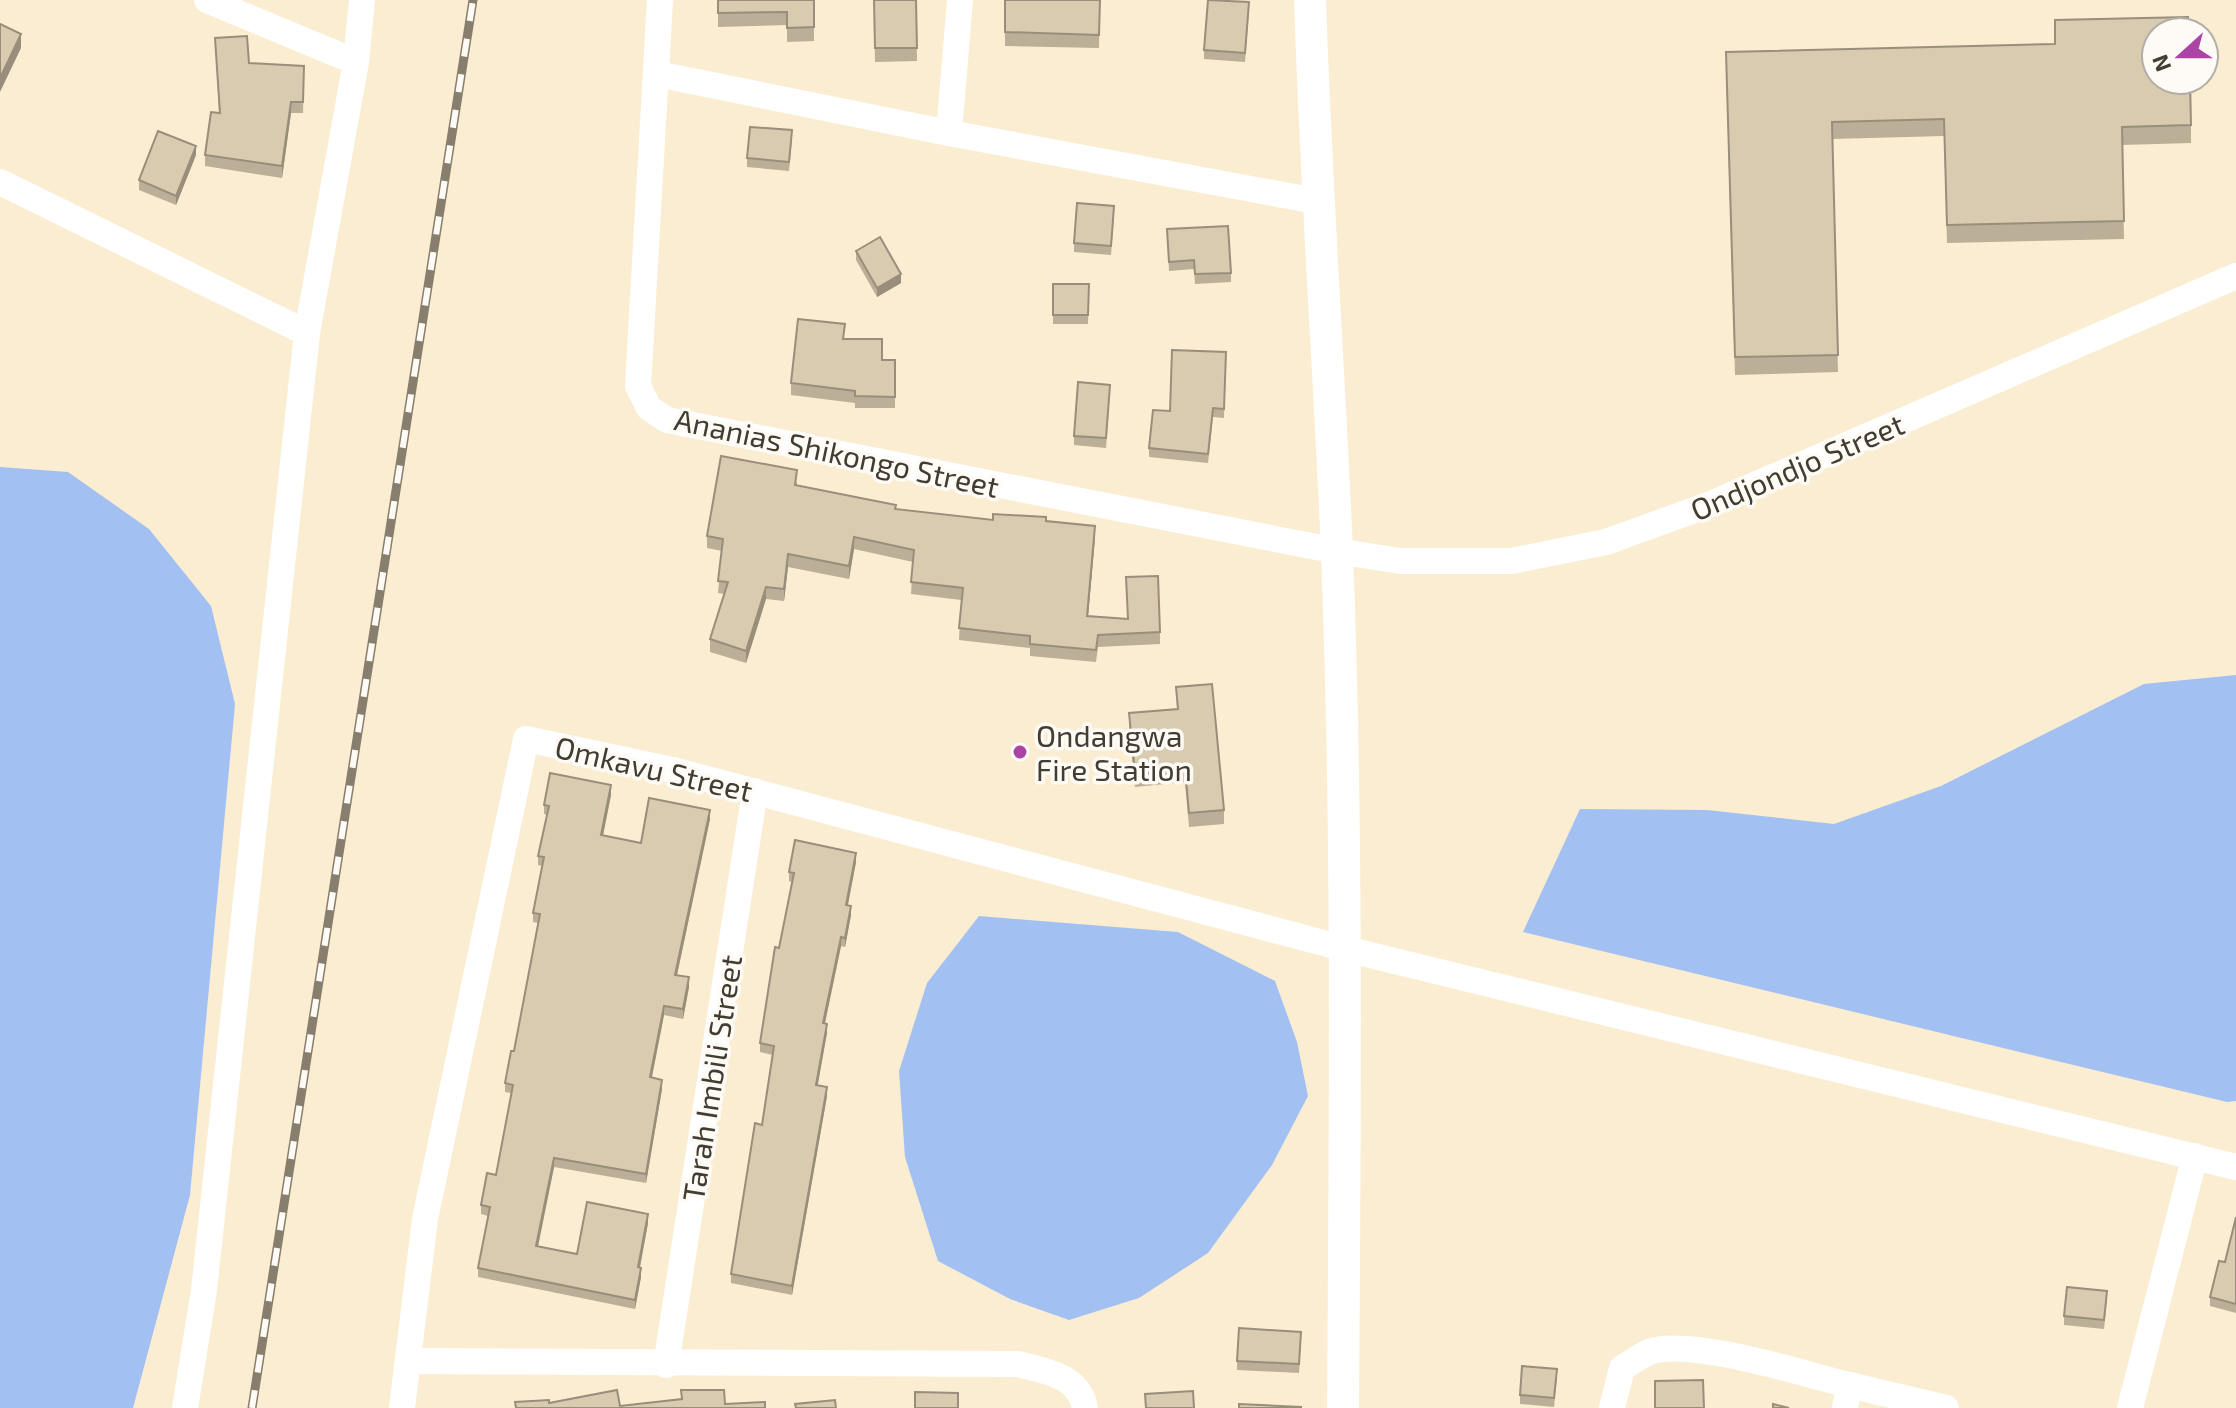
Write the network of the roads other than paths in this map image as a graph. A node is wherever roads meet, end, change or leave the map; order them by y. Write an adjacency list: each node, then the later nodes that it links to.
1 (207, 0): 6 (street)
2 (362, 0): 6 (street)
3 (660, 0): 7 (street, Ananias Shikongo Street)
4 (960, 0): 8 (street)
5 (1310, 0): 10 (street)
6 (356, 62): 12 (street)
7 (657, 74): 8 (street); 13 (street, Ananias Shikongo Street)
8 (949, 133): 10 (street)
9 (0, 182): 12 (street)
10 (1316, 201): 13 (street)
11 (2236, 276): 13 (street, Ondjondjo Street)
12 (307, 333): 21 (street)
13 (1337, 551): 15 (street)
14 (755, 791): 15 (street, Omkavu Street); 18 (street, Omkavu Street); 19 (street, Tarah Imbili Street)
15 (1346, 949): 16 (street, Omkavu Street); 24 (street)
16 (2195, 1156): 17 (street, Omkavu Street); 27 (street)
17 (2236, 1167)
18 (409, 1361): 19 (street); 22 (street, Omkavu Street)
19 (666, 1365): 23 (street)
20 (1847, 1396): 25 (street); 26 (street)
21 (185, 1408)
22 (402, 1408)
23 (1085, 1408)
24 (1343, 1408)
25 (1612, 1408)
26 (1946, 1408)
27 (2130, 1408)

